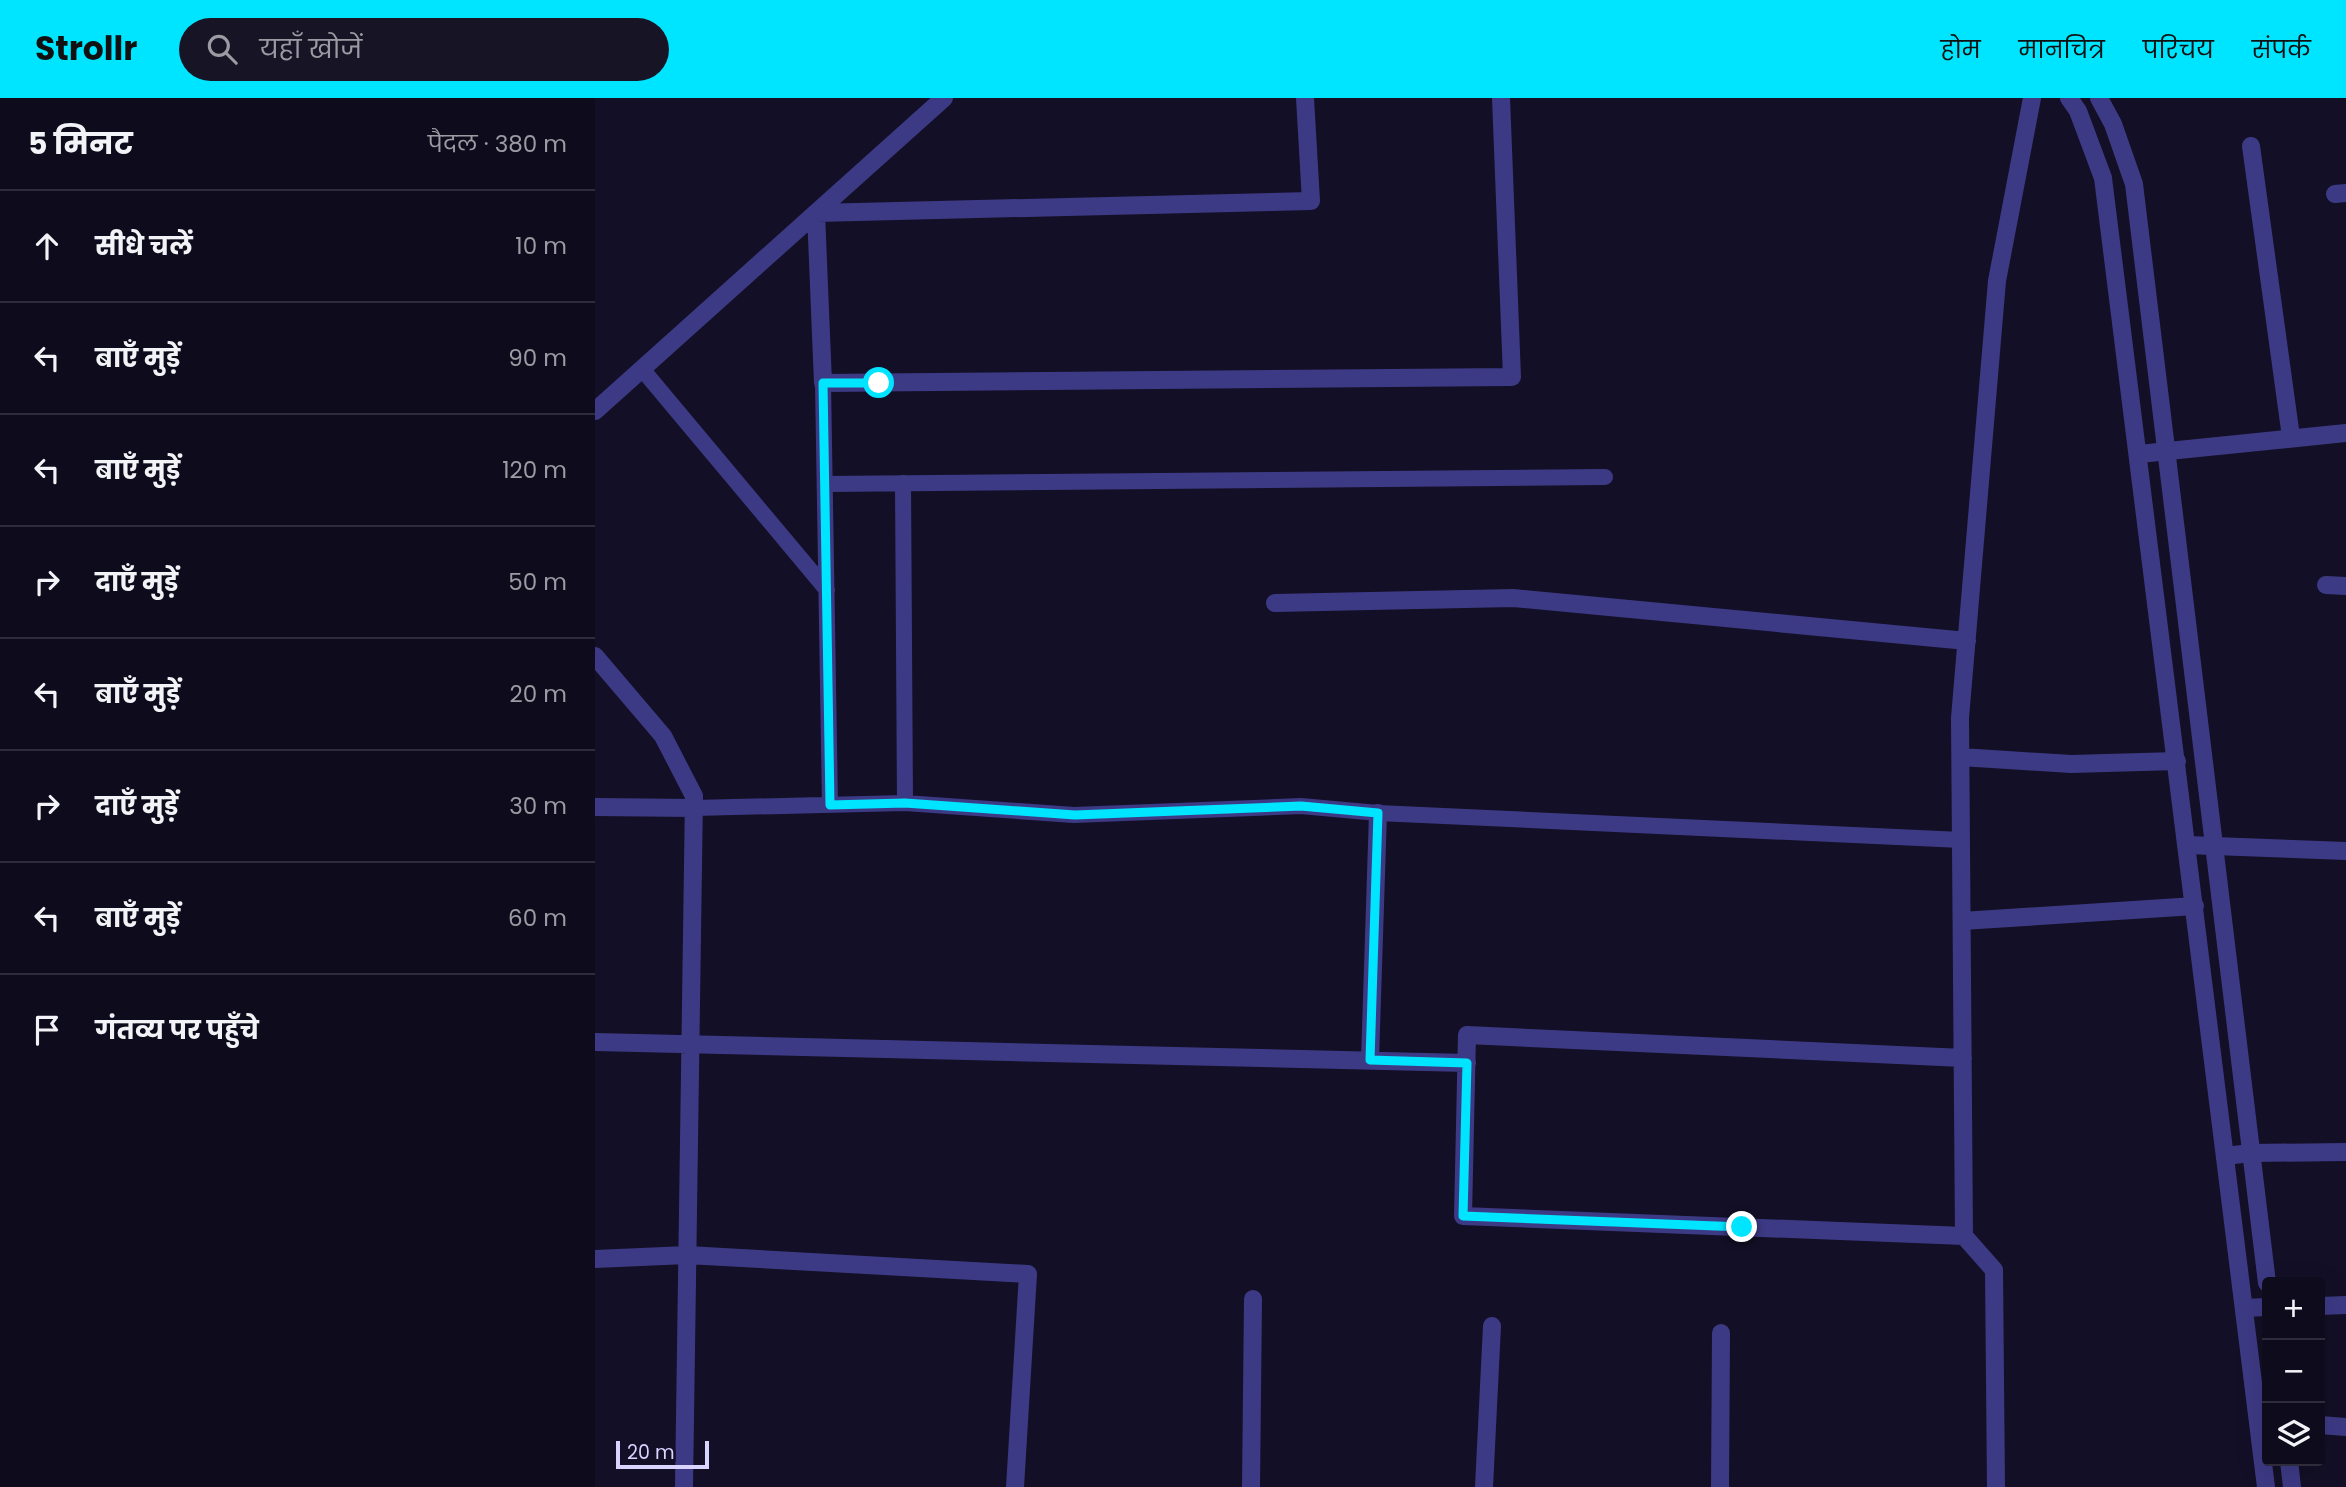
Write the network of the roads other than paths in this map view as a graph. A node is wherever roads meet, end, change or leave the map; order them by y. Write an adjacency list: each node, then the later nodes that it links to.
1 (944, 98): 8 (street)
2 (1305, 98): 8 (street)
3 (1501, 98): 10 (street)
4 (2032, 98): 23 (street)
5 (2069, 98): 15 (street)
6 (2099, 98): 14 (street)
7 (2251, 146): 13 (street)
8 (816, 213): 9 (street); 10 (street)
9 (642, 369): 11 (street); 21 (lane)
10 (823, 383): 18 (lane)
11 (595, 411)
12 (2346, 433): 13 (street)
13 (2291, 437): 14 (street)
14 (2166, 450): 15 (street); 33 (street)
15 (2139, 454): 26 (street)
16 (1605, 477): 17 (lane)
17 (903, 483): 18 (lane); 27 (lane)
18 (825, 484): 21 (lane)
19 (2326, 585): 20 (street)
20 (2346, 586)
21 (827, 590): 28 (lane)
22 (1275, 603): 23 (street)
23 (1967, 641): 25 (street)
24 (595, 656): 30 (street)
25 (1961, 757): 26 (street); 32 (street)
26 (2177, 761): 34 (street)
27 (905, 803): 28 (lane); 31 (lane)
28 (830, 805): 30 (lane)
29 (595, 807): 30 (street)
30 (694, 808): 39 (street)
31 (1378, 813): 32 (lane); 41 (street)
32 (1961, 840): 37 (street)
33 (2214, 844): 34 (street); 35 (street); 44 (street)
34 (2187, 845): 36 (street)
35 (2346, 851)
36 (2195, 906): 37 (street); 45 (street)
37 (1962, 921): 40 (street)
38 (595, 1042): 39 (street)
39 (691, 1045): 41 (street); 47 (street)
40 (1963, 1058): 42 (street); 46 (street)
41 (1370, 1060): 42 (street)
42 (1467, 1063): 46 (street)
43 (2346, 1152): 44 (street)
44 (2251, 1153): 45 (street); 49 (street)
45 (2225, 1156): 54 (street)
46 (1965, 1236): 67 (street)
47 (687, 1255): 48 (street); 62 (street); 63 (street)
48 (595, 1259)
49 (2266, 1277)
50 (1253, 1298): 64 (street)
51 (2346, 1305): 52 (street)
52 (2325, 1306)
53 (2262, 1307): 54 (street)
54 (2244, 1308): 57 (street)
55 (1492, 1326): 65 (street)
56 (1721, 1333): 66 (street)
57 (2262, 1419)
58 (2325, 1426): 59 (street)
59 (2346, 1426)
60 (2265, 1466): 68 (street)
61 (2290, 1466): 69 (street)
62 (684, 1487)
63 (1015, 1487)
64 (1251, 1487)
65 (1484, 1487)
66 (1720, 1487)
67 (1996, 1487)
68 (2266, 1487)
69 (2292, 1487)

